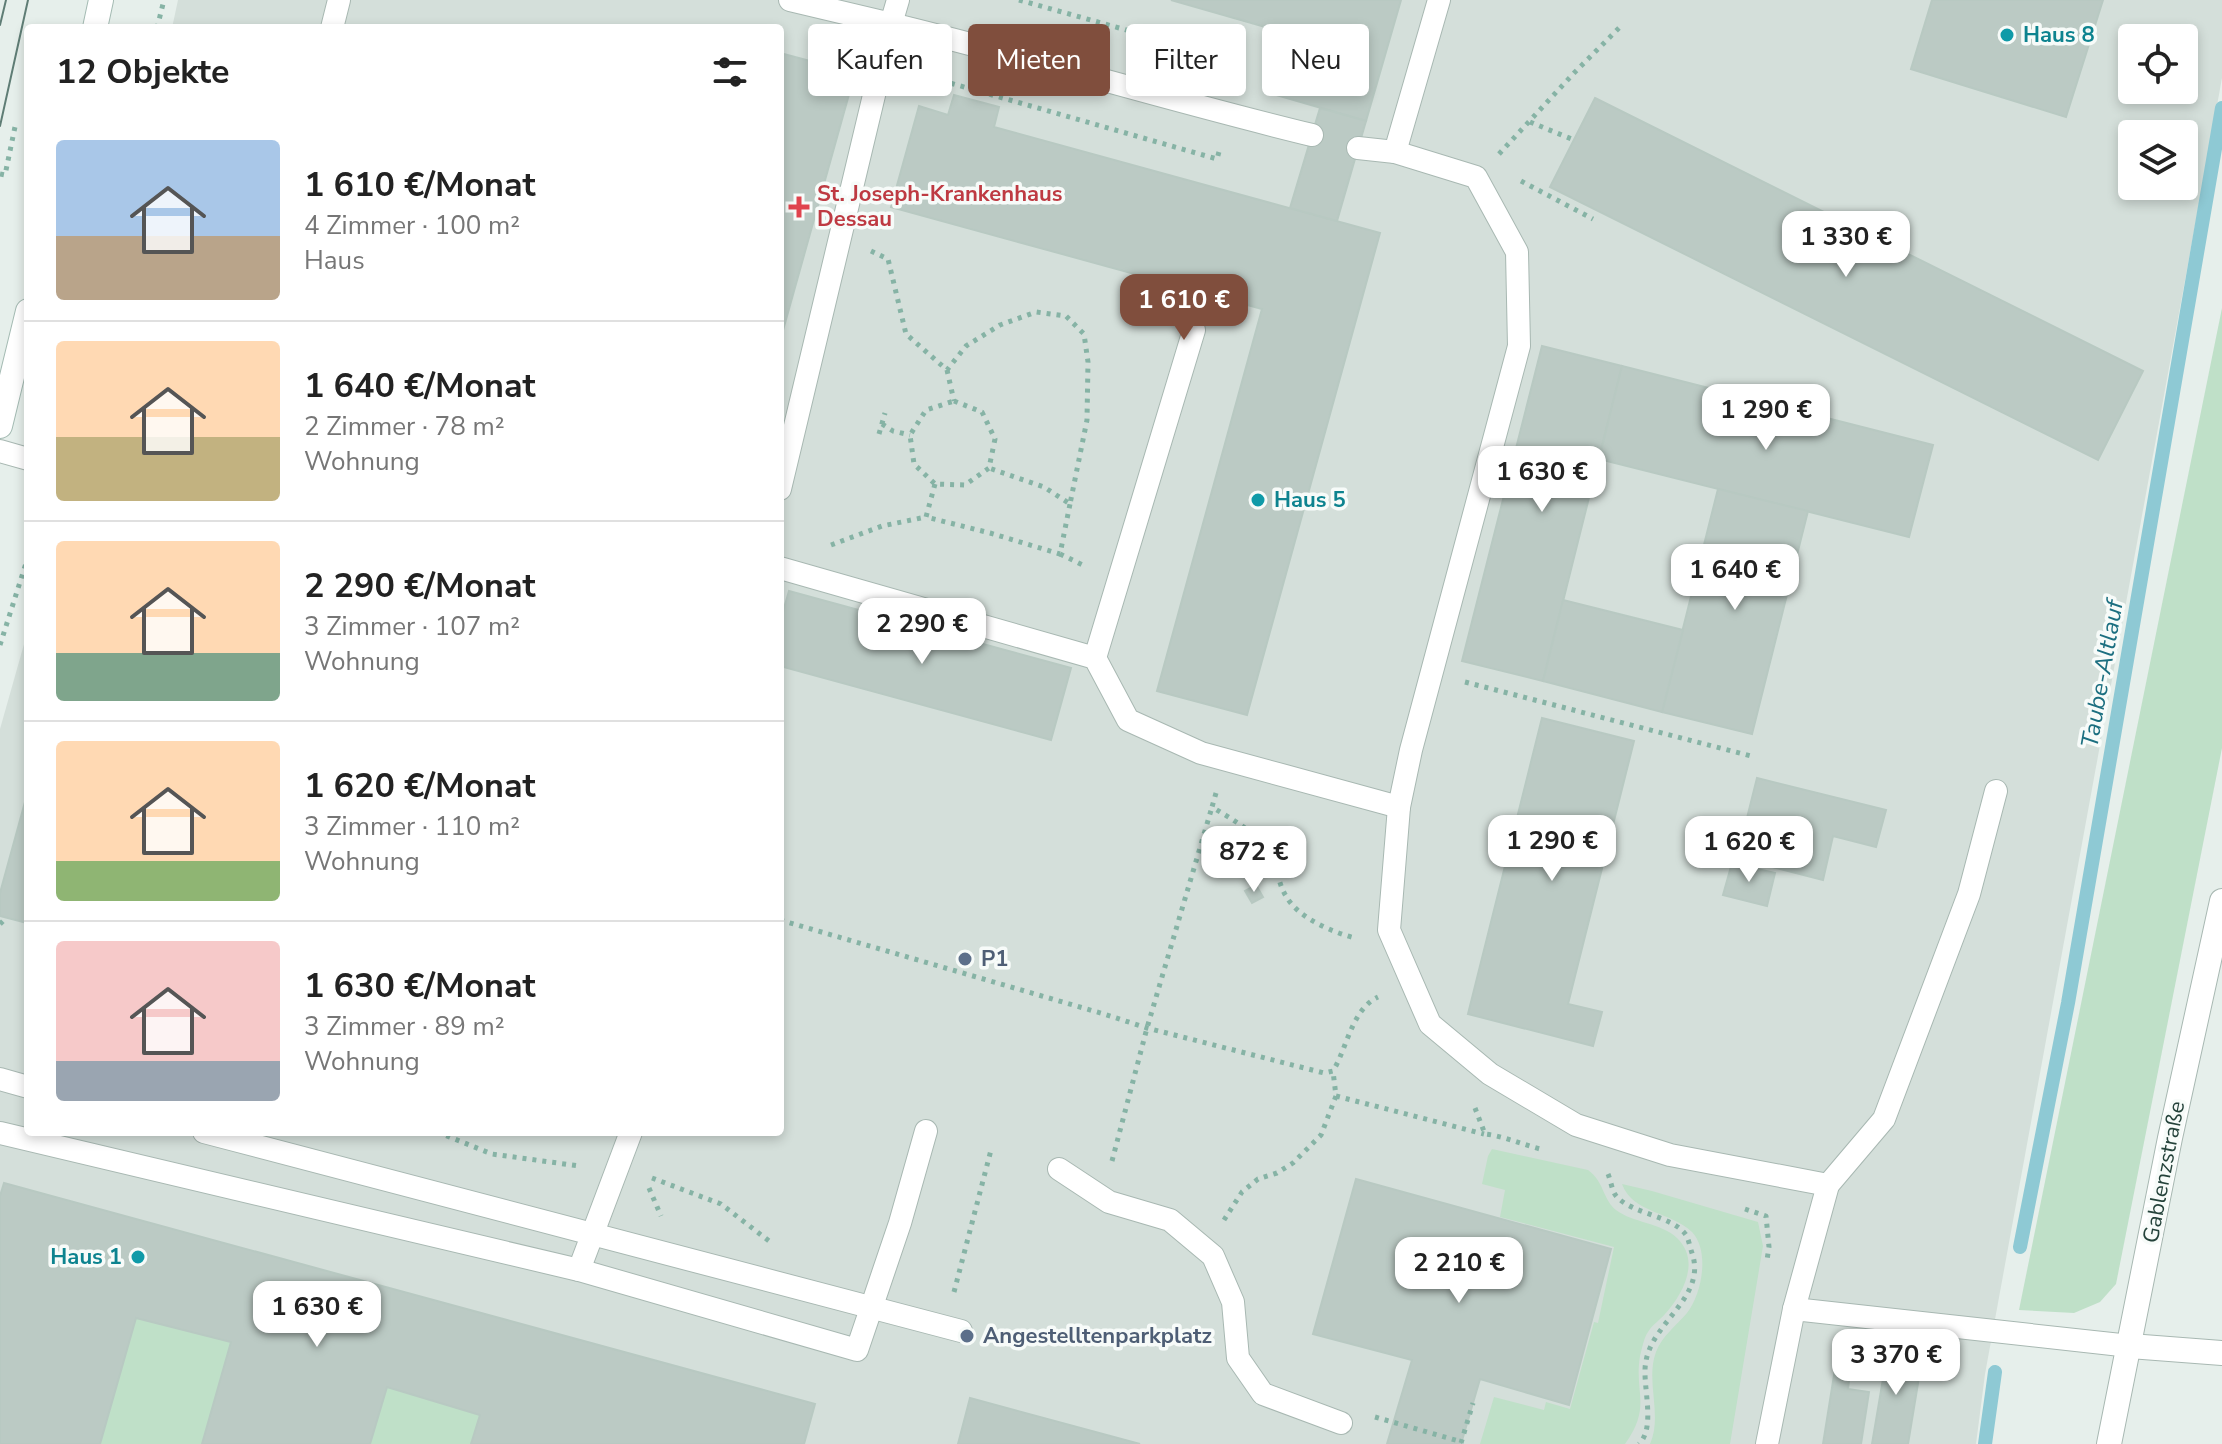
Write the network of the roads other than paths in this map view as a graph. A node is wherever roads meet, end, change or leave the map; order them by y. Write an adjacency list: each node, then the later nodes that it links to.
1 (101, 0): 6 (street)
2 (339, 0): 7 (lane)
3 (790, 0): 8 (lane)
4 (898, 0): 8 (lane)
5 (1439, 0): 13 (lane)
6 (96, 24)
7 (333, 24)
8 (891, 24)
9 (952, 39): 11 (lane)
10 (874, 96): 19 (lane)
11 (1312, 135)
12 (1358, 148): 13 (lane)
13 (1395, 152): 23 (lane)
14 (24, 327): 16 (street)
15 (1194, 330): 21 (lane)
16 (0, 426)
17 (0, 451): 18 (lane)
18 (24, 458)
19 (784, 472)
20 (784, 569): 21 (lane)
21 (1095, 658): 23 (lane)
22 (1996, 791): 32 (lane)
23 (1399, 807): 32 (lane)
24 (2222, 901): 36 (street, Gablenzstraße)
25 (0, 1079): 26 (lane)
26 (24, 1086)
27 (926, 1131): 33 (lane)
28 (0, 1133): 33 (lane)
29 (219, 1136): 35 (lane)
30 (629, 1136): 33 (lane)
31 (1059, 1169): 38 (lane)
32 (1828, 1185): 34 (lane)
33 (579, 1270)
34 (1794, 1309): 36 (lane); 39 (lane)
35 (953, 1329)
36 (2130, 1346): 37 (street); 40 (street, Gablenzstraße)
37 (2222, 1353)
38 (1341, 1423)
39 (1767, 1444)
40 (2109, 1444)

